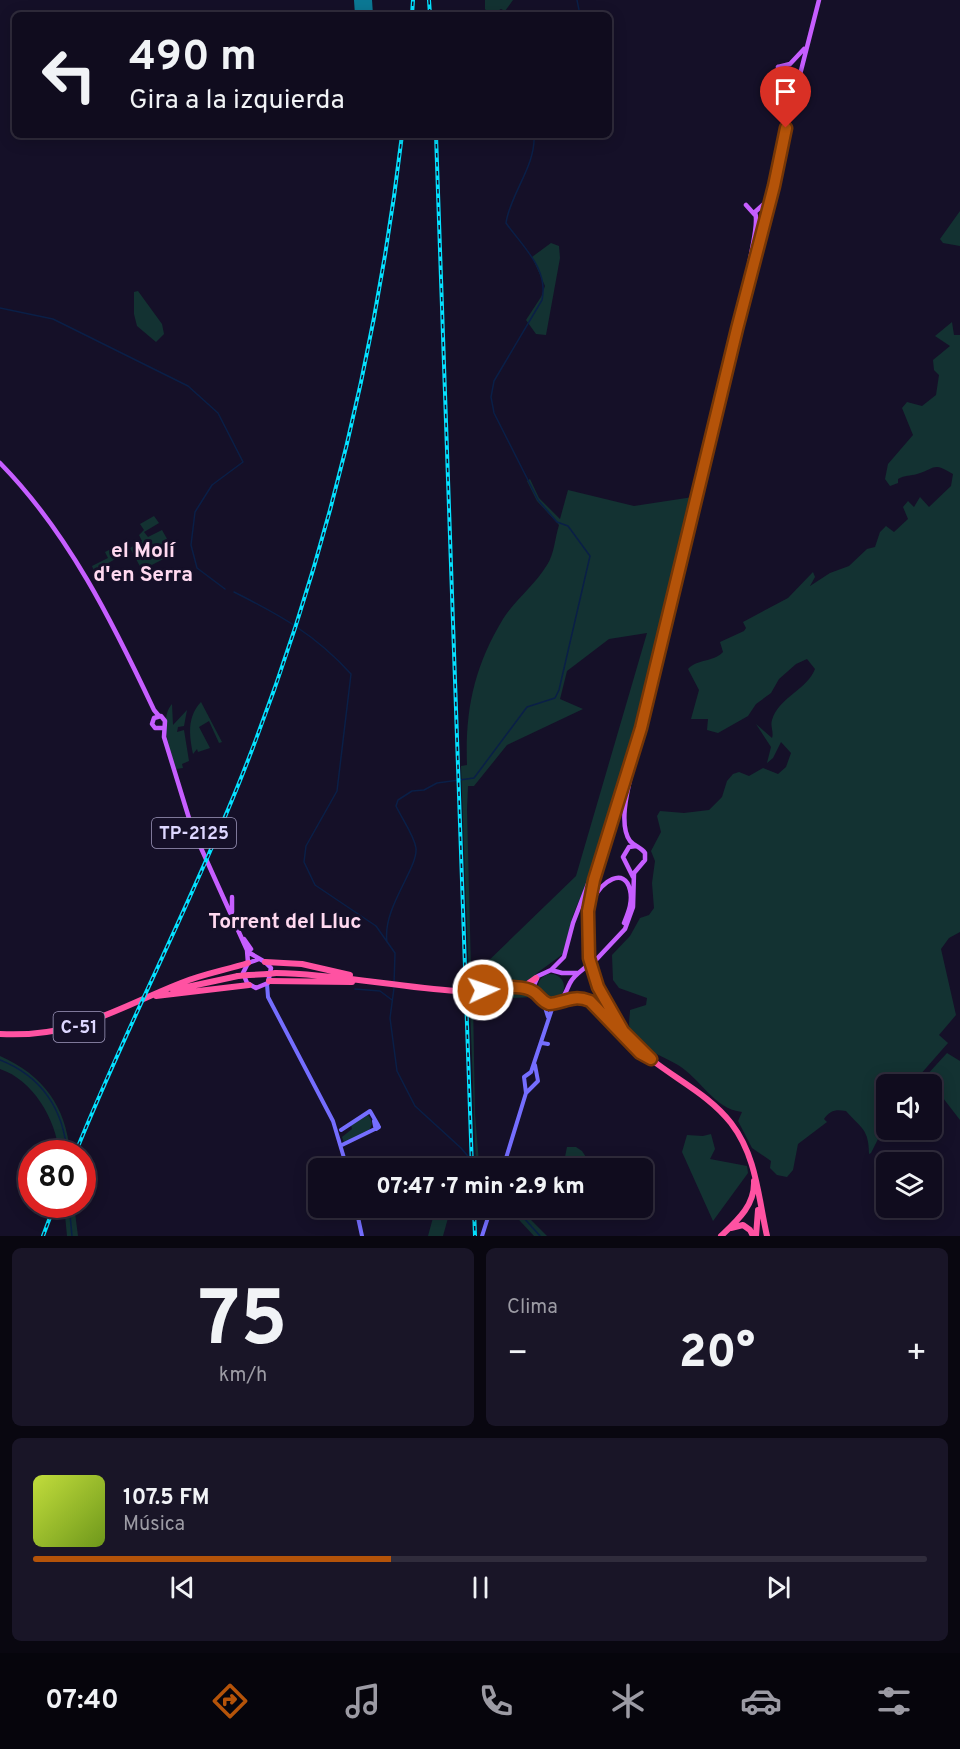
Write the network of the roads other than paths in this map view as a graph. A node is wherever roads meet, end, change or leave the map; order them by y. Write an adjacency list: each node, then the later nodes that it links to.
1 (819, 0): 2 (main road)
2 (806, 45): 3 (main road); 5 (main road)
3 (790, 64): 4 (main road); 4 (main road)
4 (790, 76): 5 (main road)
5 (795, 91): 6 (main road)
6 (782, 146): 7 (main road); 8 (main road)
7 (774, 186): 10 (main road); 11 (main road)
8 (770, 191): 9 (main road); 10 (main road)
9 (757, 213): 10 (main road); 12 (main road)
10 (764, 215): 11 (main road); 12 (main road)
11 (759, 248): 13 (main road)
12 (745, 293): 13 (main road)
13 (744, 302): 19 (main road)
14 (0, 463): 15 (main road, TP-2125)
15 (157, 717): 16 (main road, TP-2125); 17 (main road, TP-2125)
16 (164, 728): 17 (main road); 18 (main road, TP-2125)
17 (156, 729): 18 (main road, TP-2125)
18 (164, 737): 26 (main road, TP-2125)
19 (635, 750): 20 (main road); 21 (main road)
20 (612, 823): 25 (highway); 33 (main road)
21 (636, 846): 22 (main road); 23 (main road)
22 (629, 866): 23 (main road); 27 (main road)
23 (638, 867): 28 (main road)
24 (232, 897): 26 (main road)
25 (587, 921): 27 (main road); 32 (highway)
26 (235, 924): 29 (main road)
27 (621, 931): 28 (main road)
28 (618, 938): 32 (main road)
29 (249, 949): 30 (main road); 31 (main road)
30 (262, 960): 31 (main road); 37 (main road); 38 (highway)
31 (248, 963): 39 (main road); 44 (highway)
32 (590, 964): 35 (main road); 53 (highway)
33 (551, 969): 34 (main road); 36 (main road)
34 (562, 973): 35 (main road); 40 (main road)
35 (578, 973): 40 (main road)
36 (536, 978): 42 (highway); 43 (main road)
37 (268, 983): 38 (highway, C-51); 41 (main road); 45 (street)
38 (380, 983): 42 (highway, C-51, bridge); 44 (highway, C-51, bridge)
39 (249, 985): 41 (main road); 44 (highway)
40 (568, 985): 46 (main road)
41 (258, 988): 45 (street)
42 (521, 988): 43 (highway, C-51)
43 (535, 993): 47 (main road)
44 (152, 996): 50 (highway, C-51)
45 (268, 997): 59 (street)
46 (563, 999): 48 (main road); 53 (highway)
47 (543, 1002): 48 (main road); 49 (street)
48 (554, 1004): 49 (street)
49 (549, 1018): 51 (street)
50 (0, 1034)
51 (542, 1043): 52 (street); 54 (street)
52 (548, 1044)
53 (651, 1059): 62 (highway)
54 (533, 1072): 55 (street); 56 (street)
55 (526, 1085): 56 (street); 57 (street)
56 (533, 1087): 57 (street)
57 (526, 1093): 61 (street)
58 (341, 1130): 59 (street)
59 (342, 1145): 60 (street)
60 (345, 1158)
61 (506, 1158)
62 (754, 1171): 63 (highway); 66 (highway)
63 (756, 1179): 69 (highway); 70 (highway)
64 (358, 1218): 67 (street)
65 (488, 1218): 68 (street)
66 (724, 1234): 69 (highway)
67 (362, 1236)
68 (482, 1236)
69 (755, 1236)
70 (767, 1236)

